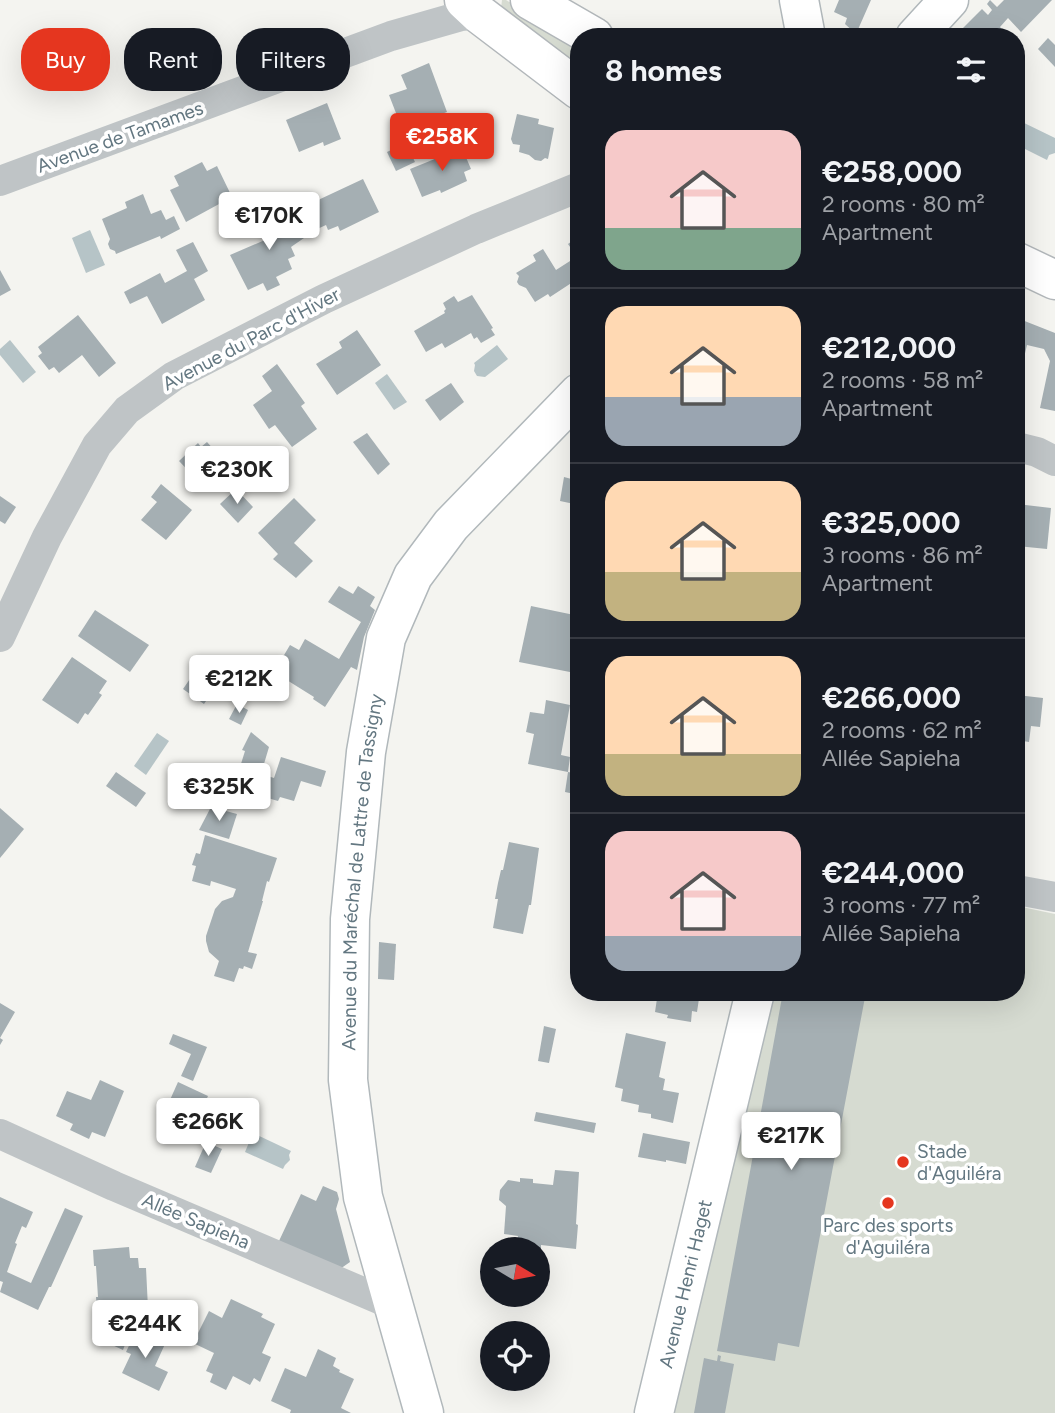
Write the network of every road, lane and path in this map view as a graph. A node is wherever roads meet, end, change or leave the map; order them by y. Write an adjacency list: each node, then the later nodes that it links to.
1 (530, 0): 6 (main road)
2 (788, 0): 7 (main road)
3 (799, 0): 8 (main road)
4 (949, 0): 9 (main road)
5 (471, 7): 10 (main road); 11 (street, Avenue de Tamames)
6 (578, 28)
7 (784, 28)
8 (804, 28)
9 (923, 28)
10 (570, 83)
11 (0, 181)
12 (570, 191): 18 (street, Avenue du Parc d'Hiver)
13 (1025, 266): 14 (main road)
14 (1055, 280)
15 (570, 402): 23 (main road, Avenue du Maréchal de Lattre de Tassigny)
16 (1025, 449): 17 (street)
17 (1055, 461)
18 (0, 637)
19 (1025, 891): 20 (street)
20 (1055, 897)
21 (753, 1001): 25 (main road, Avenue Henri Haget)
22 (0, 1134): 23 (street, Allée Sapieha)
23 (393, 1305): 24 (main road, Avenue du Maréchal de Lattre de Tassigny)
24 (424, 1413)
25 (654, 1413)

